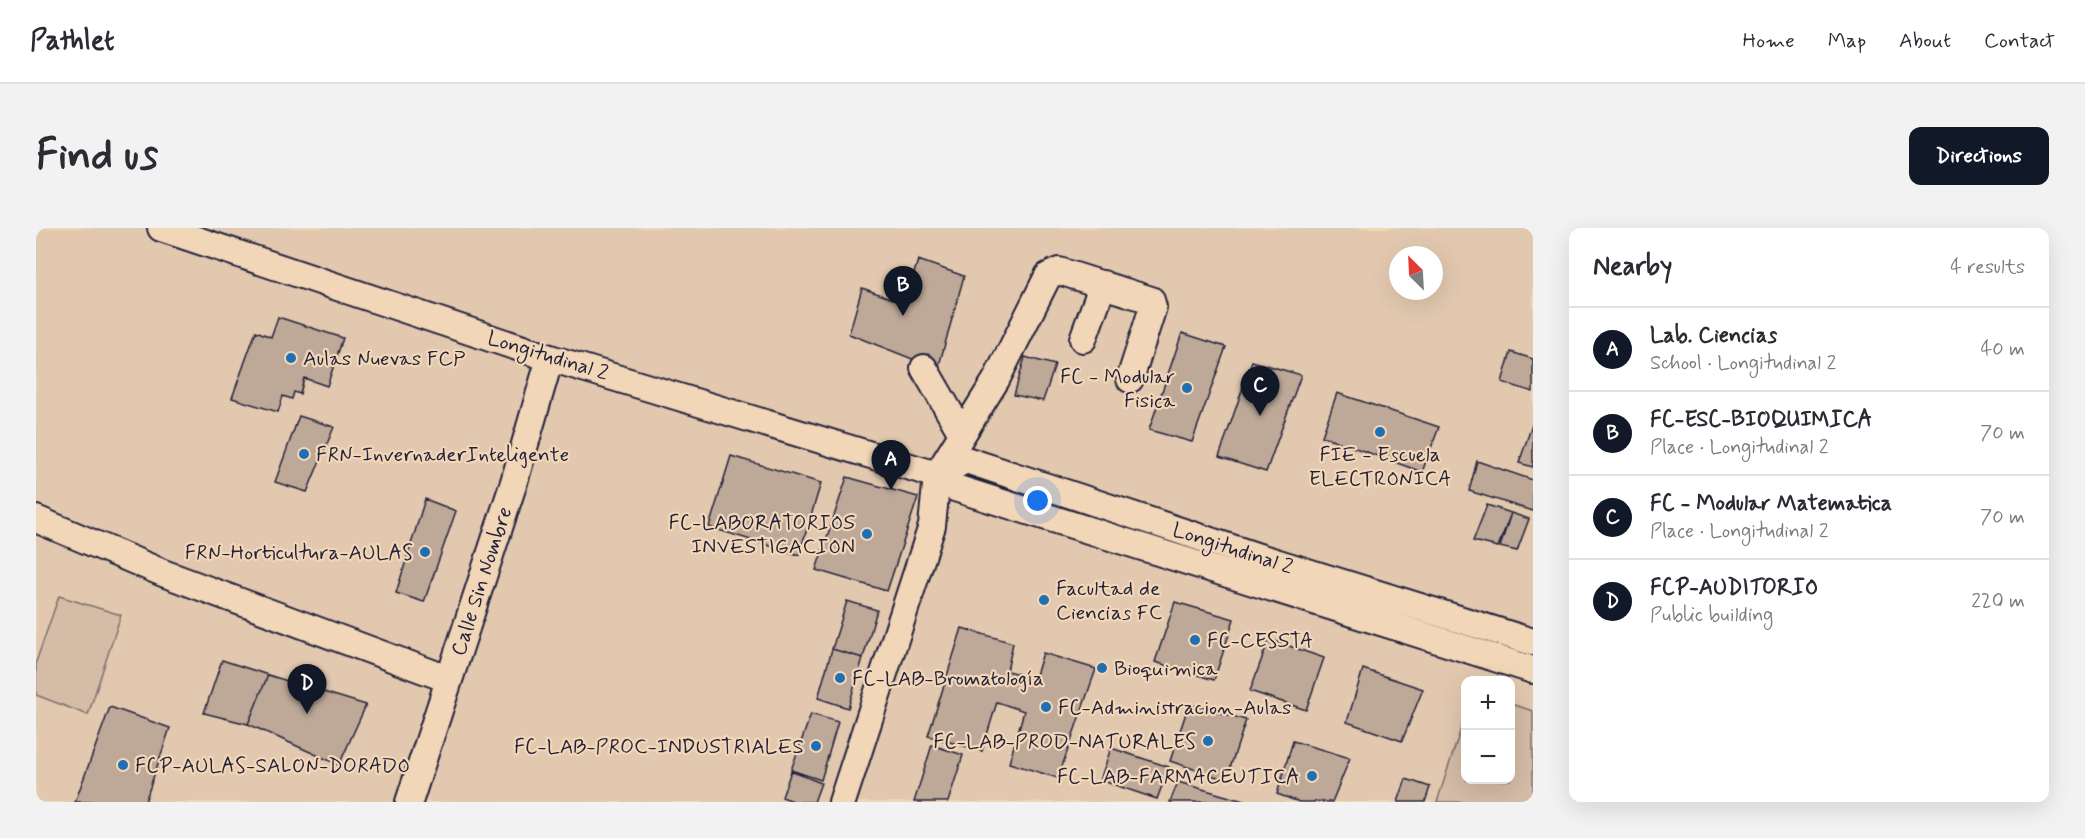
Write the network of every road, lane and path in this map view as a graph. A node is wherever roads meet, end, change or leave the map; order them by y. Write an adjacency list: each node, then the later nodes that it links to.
1 (161, 228): 4 (street, Longitudinal 2)
2 (1103, 284): 3 (street); 6 (street); 7 (street)
3 (1083, 339)
4 (550, 358): 8 (street, Longitudinal 2); 14 (street, Calle Sin Nombre)
5 (924, 368): 7 (street)
6 (1130, 379)
7 (962, 432): 8 (street)
8 (937, 475): 10 (street, Longitudinal 2); 11 (street, Longitudinal 2); 16 (street)
9 (36, 519): 14 (street)
10 (1428, 609): 11 (street); 12 (street, Longitudinal 2)
11 (1421, 634): 13 (street, Longitudinal 2)
12 (1533, 642)
13 (1533, 670)
14 (448, 679): 15 (street, Calle Sin Nombre)
15 (409, 802)
16 (842, 802)

